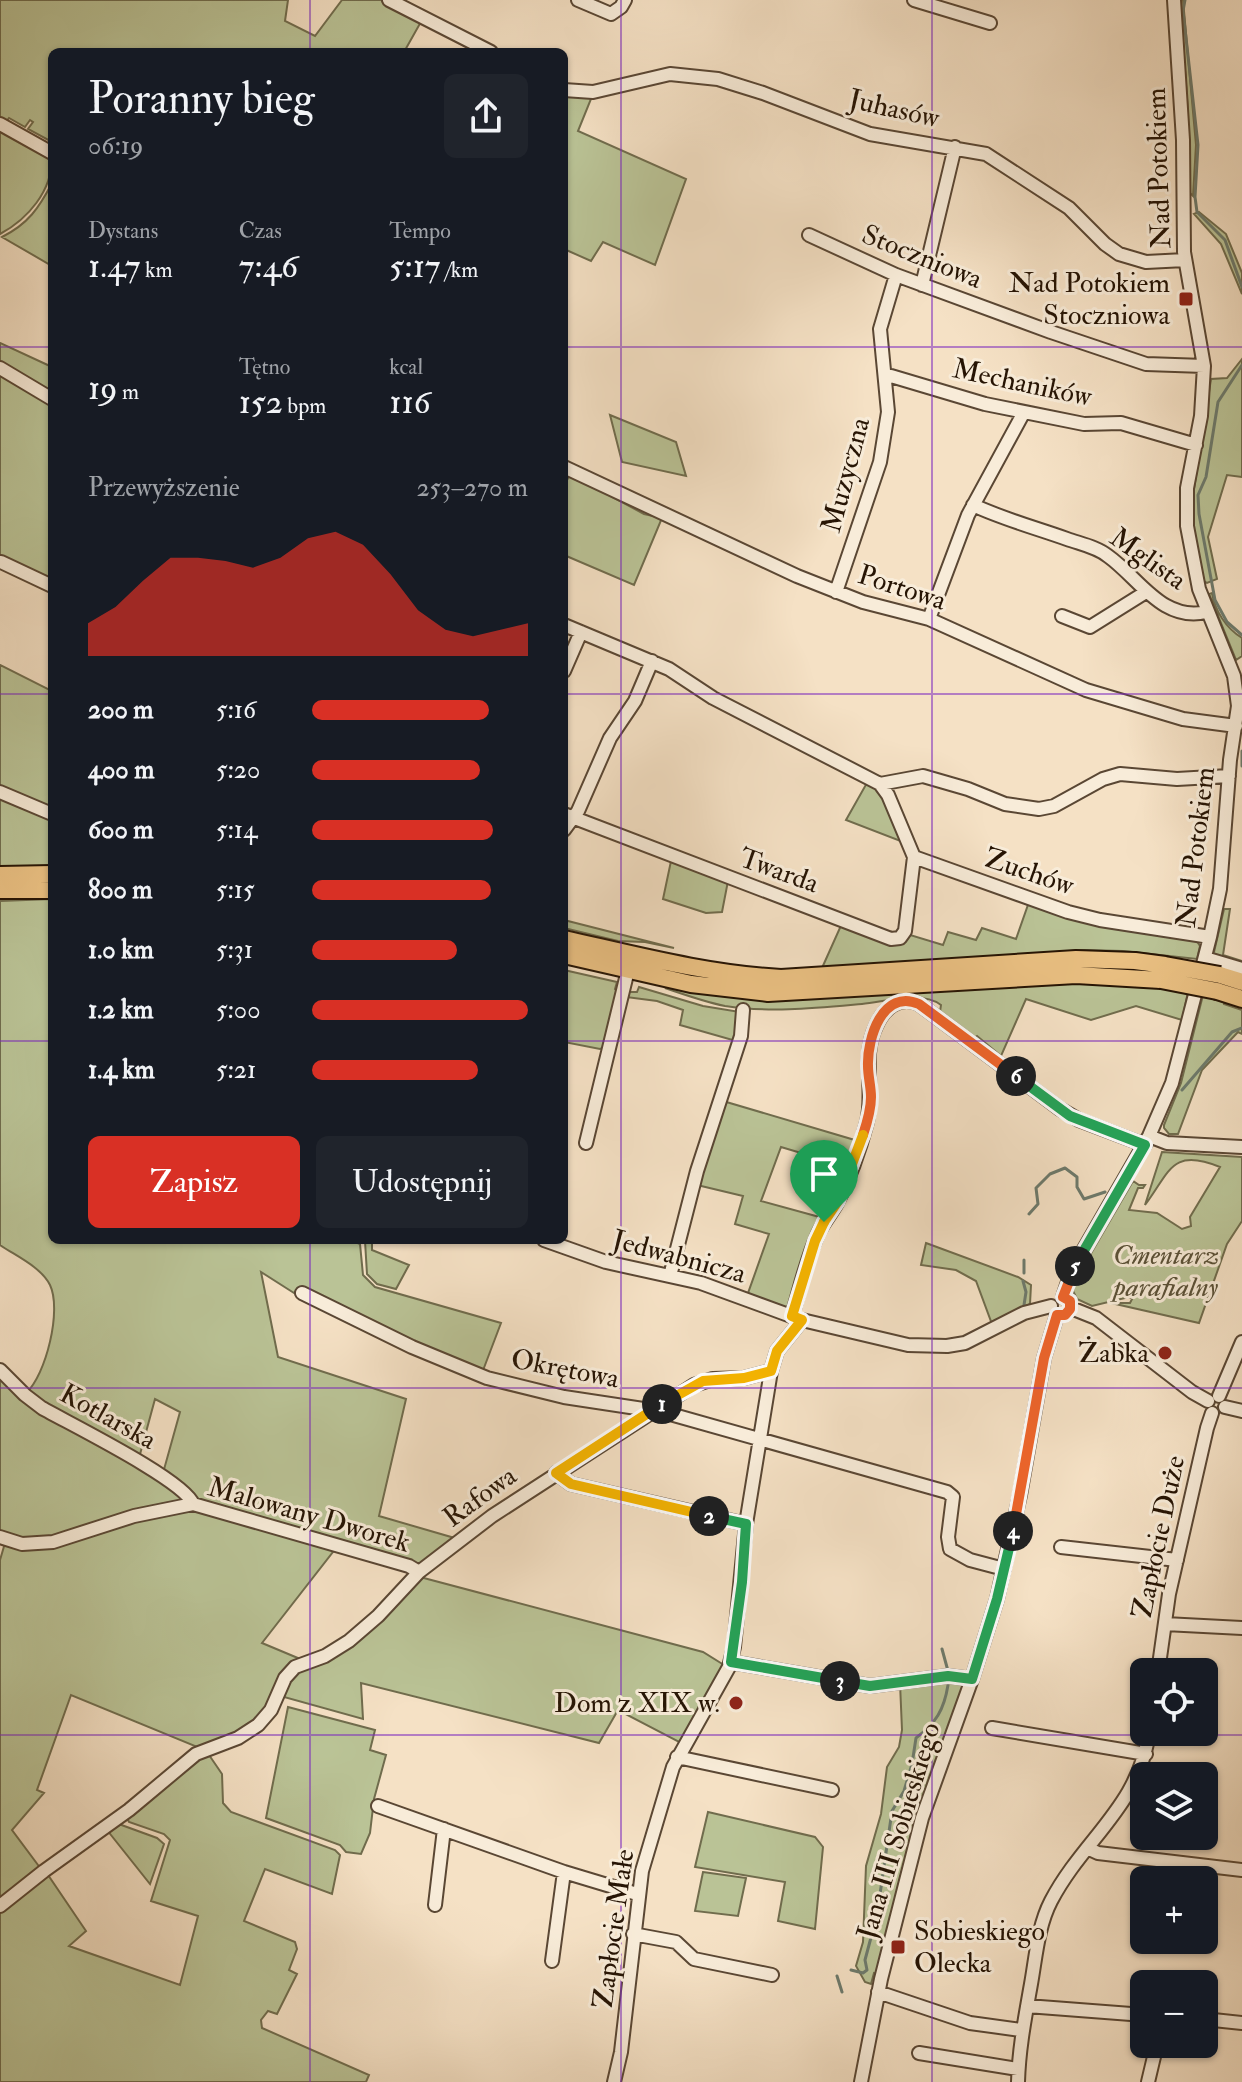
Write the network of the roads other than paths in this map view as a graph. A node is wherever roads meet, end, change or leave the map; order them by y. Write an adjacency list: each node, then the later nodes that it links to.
1 (389, 0): 7 (street)
2 (578, 0): 3 (street)
3 (625, 0)
4 (914, 0): 6 (street)
5 (1174, 0): 13 (street, Nad Potokiem)
6 (990, 23)
7 (483, 48)
8 (568, 90): 10 (street, Juhasów)
9 (0, 124): 11 (street)
10 (955, 147): 13 (street, Juhasów); 15 (street)
11 (48, 151)
12 (809, 235): 14 (street, Stoczniowa)
13 (1185, 260): 16 (street, Nad Potokiem)
14 (896, 275): 15 (street, Stoczniowa); 18 (street, Muzyczna)
15 (922, 285): 16 (street, Stoczniowa)
16 (1204, 366): 21 (street, Nad Potokiem)
17 (0, 368): 19 (street)
18 (885, 377): 20 (street, Mechaników); 26 (street, Muzyczna)
19 (48, 397)
20 (1024, 412): 21 (street, Mechaników); 23 (street)
21 (1196, 445): 28 (street, Nad Potokiem)
22 (568, 469): 26 (street, Portowa)
23 (973, 505): 27 (street, Mglista); 30 (street)
24 (1, 562): 25 (street)
25 (48, 584)
26 (836, 592): 30 (street, Portowa)
27 (1146, 592): 28 (street, Mglista); 29 (street)
28 (1206, 612): 35 (street, Nad Potokiem)
29 (1062, 616)
30 (929, 619): 35 (street, Portowa)
31 (568, 627): 32 (street)
32 (581, 632): 33 (street); 34 (street)
33 (652, 661): 37 (street); 40 (street)
34 (568, 662)
35 (1236, 726): 36 (street, Nad Potokiem)
36 (1229, 776): 37 (street, Zuchów); 46 (street, Nad Potokiem)
37 (880, 784): 41 (street)
38 (0, 792): 39 (street)
39 (48, 812)
40 (568, 815): 41 (street, Twarda)
41 (914, 857): 46 (street, Zuchów)
42 (48, 874): 43 (main road)
43 (0, 875)
44 (0, 890): 45 (main road)
45 (48, 890)
46 (1210, 937): 49 (street, Nad Potokiem)
47 (568, 940): 52 (main road)
48 (568, 956): 51 (main road)
49 (1205, 958): 50 (street); 57 (street, Nad Potokiem)
50 (1242, 969)
51 (628, 970): 52 (main road); 58 (street)
52 (1163, 972): 54 (main road, bridge)
53 (1242, 982): 54 (main road)
54 (1218, 983): 55 (main road)
55 (1242, 999)
56 (743, 1010): 61 (street)
57 (1147, 1141): 59 (street); 63 (street, Nad Potokiem); 66 (street)
58 (586, 1143)
59 (1242, 1147)
60 (555, 1244): 61 (street, Jedwabnicza)
61 (670, 1276): 66 (street, Jedwabnicza)
62 (302, 1293): 71 (street, Okrętowa)
63 (1063, 1297): 64 (street); 65 (street)
64 (1071, 1308): 65 (street); 70 (street)
65 (1054, 1311): 66 (street); 80 (street, Jana III Sobieskiego)
66 (797, 1318): 69 (street)
67 (1242, 1342): 70 (street)
68 (0, 1370): 75 (street, Kotlarska)
69 (771, 1371): 71 (street, Rafowa); 73 (street, Zapłocie Małe)
70 (1216, 1404): 72 (street); 79 (street, Zapłocie Duże)
71 (650, 1411): 73 (street, Okrętowa); 74 (street, Rafowa)
72 (1242, 1411)
73 (761, 1439): 76 (street, Zapłocie Małe); 80 (street, Okrętowa)
74 (556, 1473): 76 (street); 81 (street, Rafowa)
75 (193, 1504): 77 (street, Malowany Dworek); 81 (street, Malowany Dworek)
76 (746, 1524): 85 (street, Zapłocie Małe)
77 (0, 1537)
78 (1061, 1547): 79 (street)
79 (1177, 1560): 82 (street, Zapłocie Duże)
80 (1004, 1569): 86 (street, Jana III Sobieskiego)
81 (419, 1572): 99 (street, Rafowa)
82 (1165, 1624): 83 (street); 84 (street, Zapłocie Duże)
83 (1242, 1628)
84 (1160, 1658)
85 (731, 1662): 86 (street); 90 (street, Zapłocie Małe)
86 (972, 1679): 103 (street, Jana III Sobieskiego)
87 (992, 1728): 89 (street)
88 (1147, 1746): 89 (street)
89 (1146, 1754): 94 (street)
90 (677, 1757): 91 (street); 97 (street, Zapłocie Małe)
91 (832, 1790)
92 (378, 1806): 93 (street)
93 (444, 1829): 96 (street); 98 (street)
94 (1087, 1848): 95 (street); 104 (street)
95 (1242, 1870)
96 (564, 1872): 97 (street); 101 (street)
97 (637, 1894): 100 (street, Zapłocie Małe)
98 (435, 1905)
99 (0, 1906)
100 (633, 1934): 102 (street); 112 (street, Zapłocie Małe)
101 (552, 1961)
102 (772, 1975)
103 (878, 1992): 108 (street); 113 (street, Jana III Sobieskiego)
104 (1027, 2006): 105 (street); 108 (street)
105 (1130, 2014)
106 (1218, 2020): 107 (street)
107 (1242, 2023)
108 (1021, 2030): 111 (street)
109 (919, 2053): 111 (street)
110 (1154, 2058): 114 (street)
111 (1018, 2076)
112 (614, 2082)
113 (861, 2082)
114 (1148, 2082)

